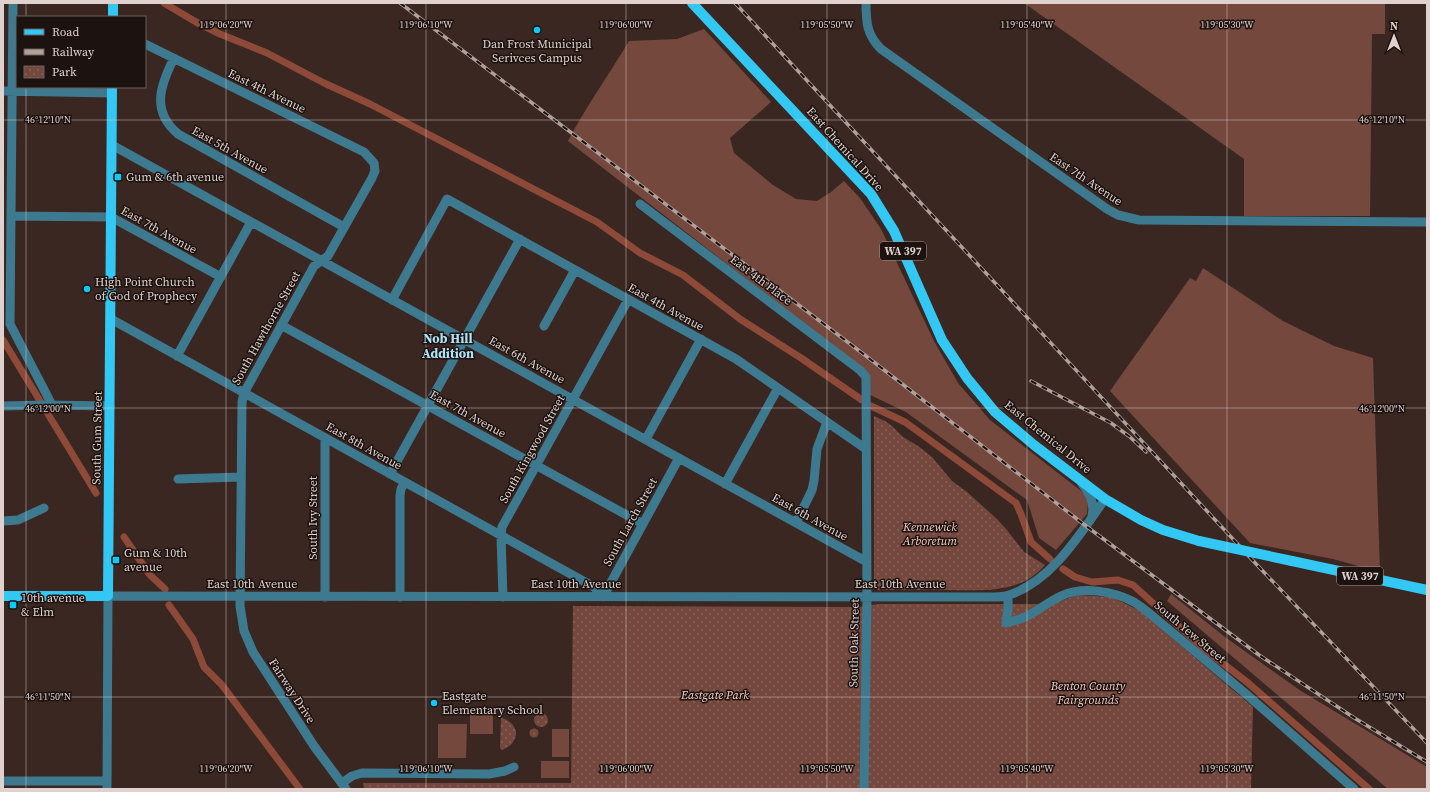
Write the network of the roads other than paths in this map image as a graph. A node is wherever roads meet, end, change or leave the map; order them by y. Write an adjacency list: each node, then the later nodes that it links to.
1 (13, 3): 9 (street)
2 (113, 3): 5 (main road)
3 (692, 3): 47 (main road, East Chemical Drive / WA 397)
4 (866, 3): 16 (street, East 7th Avenue)
5 (113, 16)
6 (146, 44): 7 (street, East 4th Avenue)
7 (174, 58): 11 (street, East 4th Avenue); 17 (street, East 5th Avenue)
8 (112, 90): 9 (street); 10 (main road, South Gum Street)
9 (8, 92): 13 (street)
10 (112, 145): 14 (main road, South Gum Street); 15 (street, East 6th Avenue)
11 (374, 163): 17 (street, South Hawthorne Street)
12 (640, 204): 30 (street, East 4th Place)
13 (11, 216): 14 (street, East 7th Avenue); 34 (street)
14 (111, 217): 21 (street, East 7th Avenue); 24 (main road, South Gum Street)
15 (252, 222): 19 (street, East 6th Avenue); 21 (street)
16 (1427, 222)
17 (344, 227): 19 (street, South Hawthorne Street)
18 (520, 239): 20 (street, East 4th Avenue); 22 (street, East 4th Avenue); 28 (street)
19 (322, 261): 22 (street, East 6th Avenue); 25 (street, South Hawthorne Street)
20 (575, 270): 23 (street, East 4th Avenue); 26 (street)
21 (221, 277): 29 (street)
22 (392, 300): 28 (street, East 6th Avenue)
23 (628, 300): 27 (street, East 4th Avenue); 33 (street, South Kingwood Street)
24 (111, 319): 29 (street, East 8th Avenue); 36 (main road, South Gum Street)
25 (281, 325): 32 (street, South Hawthorne Street); 37 (street, East 7th Avenue)
26 (544, 326)
27 (701, 339): 31 (street, East 4th Avenue); 40 (street)
28 (464, 340): 33 (street, East 6th Avenue); 37 (street)
29 (177, 356): 32 (street, East 8th Avenue)
30 (866, 377): 41 (street, South Oak Street)
31 (778, 388): 38 (street, East 4th Avenue); 49 (street)
32 (244, 393): 39 (street, East 8th Avenue); 45 (street, South Hawthorne Street)
33 (573, 400): 40 (street, East 6th Avenue); 43 (street, South Kingwood Street)
34 (46, 405): 35 (street); 36 (street)
35 (3, 406)
36 (110, 406): 60 (main road, South Gum Street)
37 (427, 406): 43 (street, East 7th Avenue); 44 (street)
38 (827, 422): 41 (street, East 4th Avenue); 54 (street)
39 (325, 438): 44 (street, East 8th Avenue); 63 (street, South Ivy Street)
40 (646, 439): 42 (street, East 6th Avenue)
41 (866, 449): 57 (street, South Oak Street)
42 (679, 458): 49 (street, East 6th Avenue); 55 (street, South Larch Street)
43 (536, 466): 55 (street, East 7th Avenue); 56 (street, South Kingwood Street)
44 (390, 474): 48 (street, East 8th Avenue)
45 (241, 477): 46 (street); 62 (street, South Hawthorne Street)
46 (178, 479)
47 (1079, 479): 50 (main road, East Chemical Drive / WA 397); 52 (street)
48 (405, 482): 56 (street, East 8th Avenue); 64 (street)
49 (725, 484): 54 (street, East 6th Avenue)
50 (1105, 498): 52 (street, East 10th Avenue); 58 (main road, East Chemical Drive / WA 397, bridge)
51 (44, 508): 53 (street)
52 (1092, 517): 61 (street, East 10th Avenue)
53 (3, 521)
54 (796, 523): 57 (street, East 6th Avenue)
55 (643, 524): 66 (street, South Larch Street)
56 (501, 536): 65 (street, South Kingwood Street); 66 (street, East 8th Avenue)
57 (867, 562): 67 (street, South Oak Street)
58 (1427, 590)
59 (3, 596): 60 (main road, East 10th Avenue)
60 (108, 596): 62 (street, East 10th Avenue); 70 (street, South Gum Street)
61 (1008, 596): 67 (street, East 10th Avenue); 73 (street, South Yew Street)
62 (240, 597): 63 (street, East 10th Avenue); 71 (street, Fairway Drive)
63 (325, 597): 64 (street, East 10th Avenue)
64 (400, 597): 65 (street, East 10th Avenue)
65 (504, 597): 66 (street, East 10th Avenue)
66 (603, 597): 67 (street, East 10th Avenue)
67 (867, 597): 72 (street, South Oak Street)
68 (514, 767): 71 (street)
69 (3, 781): 70 (street)
70 (107, 785)
71 (344, 786)
72 (864, 789)
73 (1354, 789)

